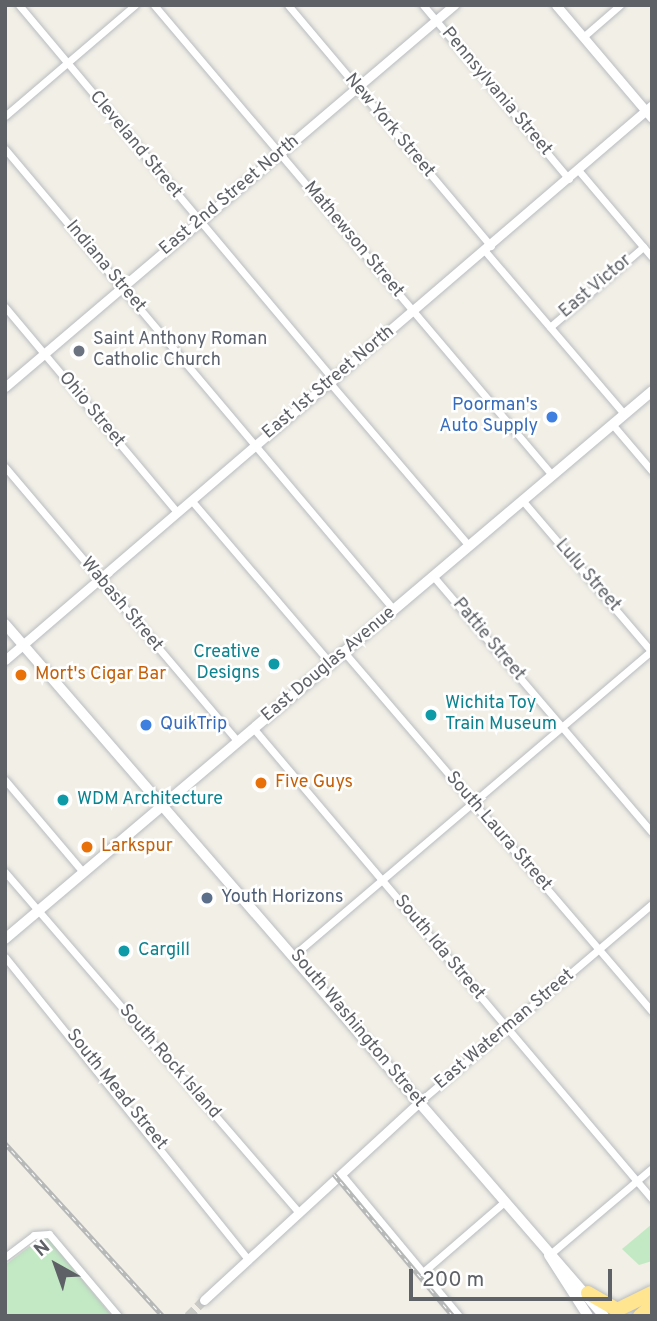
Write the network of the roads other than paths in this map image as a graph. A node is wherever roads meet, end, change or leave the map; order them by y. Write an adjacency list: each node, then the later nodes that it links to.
1 (19, 5): 11 (street, Cleveland Street)
2 (135, 5): 11 (street)
3 (154, 5): 16 (street, Mathewson Street)
4 (288, 5): 12 (street, New York Street)
5 (423, 5): 9 (street, Pennsylvania Street)
6 (454, 5): 9 (street, East 2nd Street North)
7 (556, 5): 10 (street)
8 (620, 5): 10 (street)
9 (436, 21): 12 (street, East 2nd Street North); 18 (street, Pennsylvania Street)
10 (583, 37): 13 (street)
11 (68, 63): 14 (street); 19 (street, Cleveland Street)
12 (358, 89): 16 (street, East 2nd Street North); 21 (street, New York Street)
13 (650, 112): 17 (street, East 1st Street North)
14 (5, 116)
15 (5, 149): 23 (street, Indiana Street)
16 (280, 154): 19 (street, East 2nd Street North); 25 (street, Mathewson Street)
17 (579, 171): 18 (street, East 1st Street North); 20 (street)
18 (569, 179): 21 (street, East 1st Street North)
19 (200, 222): 23 (street, East 2nd Street North); 28 (street, Cleveland Street)
20 (643, 247): 22 (street); 26 (street, East Victor)
21 (488, 248): 25 (street, East 1st Street North); 26 (street, New York Street)
22 (652, 257)
23 (122, 287): 27 (street, East 2nd Street North); 33 (street, Indiana Street)
24 (5, 307): 27 (street, Ohio Street)
25 (414, 312): 28 (street, East 1st Street North); 36 (street, Mathewson Street)
26 (550, 327): 31 (street, New York Street)
27 (44, 354): 29 (street, East 2nd Street North); 39 (street, Ohio Street)
28 (332, 382): 33 (street, East 1st Street North); 40 (street, Cleveland Street)
29 (5, 387)
30 (652, 391): 31 (main road, East Douglas Avenue)
31 (624, 414): 32 (main road, East Douglas Avenue)
32 (612, 424): 35 (street); 36 (main road, East Douglas Avenue)
33 (254, 447): 37 (street, East 1st Street North); 43 (street, Indiana Street)
34 (5, 467): 42 (street, Wabash Street)
35 (652, 471)
36 (552, 475): 38 (main road, East Douglas Avenue)
37 (191, 500): 39 (street, East 1st Street North); 49 (street)
38 (522, 500): 40 (main road, East Douglas Avenue); 46 (street, Lulu Street)
39 (177, 512): 42 (street, East 1st Street North)
40 (469, 546): 41 (main road, East Douglas Avenue)
41 (433, 576): 43 (main road, East Douglas Avenue); 50 (street, Pattie Street)
42 (99, 579): 45 (street, East 1st Street North); 52 (street, Wabash Street)
43 (394, 610): 47 (main road, East Douglas Avenue)
44 (5, 624): 45 (main road, South Washington Street)
45 (23, 645): 48 (street, East 1st Street North); 55 (main road, South Washington Street)
46 (651, 651): 50 (street)
47 (344, 652): 49 (main road, East Douglas Avenue); 54 (street, South Laura Street)
48 (5, 660)
49 (331, 664): 51 (main road, East Douglas Avenue)
50 (561, 727): 54 (street); 56 (street, Pattie Street)
51 (254, 729): 52 (main road, East Douglas Avenue); 59 (street, South Ida Street)
52 (238, 742): 55 (main road, East Douglas Avenue)
53 (5, 780): 58 (street)
54 (472, 803): 59 (street); 63 (street, South Laura Street)
55 (162, 805): 58 (main road, East Douglas Avenue); 64 (main road, South Washington Street)
56 (652, 832)
57 (5, 872): 61 (street, South Rock Island)
58 (83, 872): 61 (main road, East Douglas Avenue)
59 (382, 880): 64 (street); 67 (street, South Ida Street)
60 (652, 904): 63 (street, East Waterman Street)
61 (38, 910): 62 (main road, East Douglas Avenue); 74 (street, South Rock Island)
62 (5, 939)
63 (599, 950): 66 (street, South Laura Street); 67 (street, East Waterman Street)
64 (295, 954): 68 (main road, South Washington Street)
65 (5, 957): 77 (street, South Mead Street)
66 (652, 1012)
67 (508, 1028): 68 (street, East Waterman Street); 71 (street, South Ida Street)
68 (418, 1103): 70 (street, East Waterman Street); 73 (main road, South Washington Street)
69 (652, 1168): 71 (street)
70 (342, 1175): 74 (street, East Waterman Street); 78 (street)
71 (636, 1181): 72 (street, South Ida Street); 75 (street)
72 (652, 1199)
73 (503, 1203): 75 (main road, South Washington Street); 78 (street)
74 (299, 1213): 77 (street, East Waterman Street)
75 (549, 1255): 79 (main road, South Washington Street); 84 (main road, South Washington Street)
76 (5, 1257): 82 (street)
77 (248, 1259): 81 (street, East Waterman Street)
78 (423, 1272): 83 (street)
79 (588, 1293): 80 (highway); 85 (main road, South Washington Street)
80 (652, 1294): 86 (highway)
81 (204, 1300)
82 (118, 1316)
83 (459, 1316)
84 (588, 1316)
85 (604, 1316)
86 (627, 1316)

